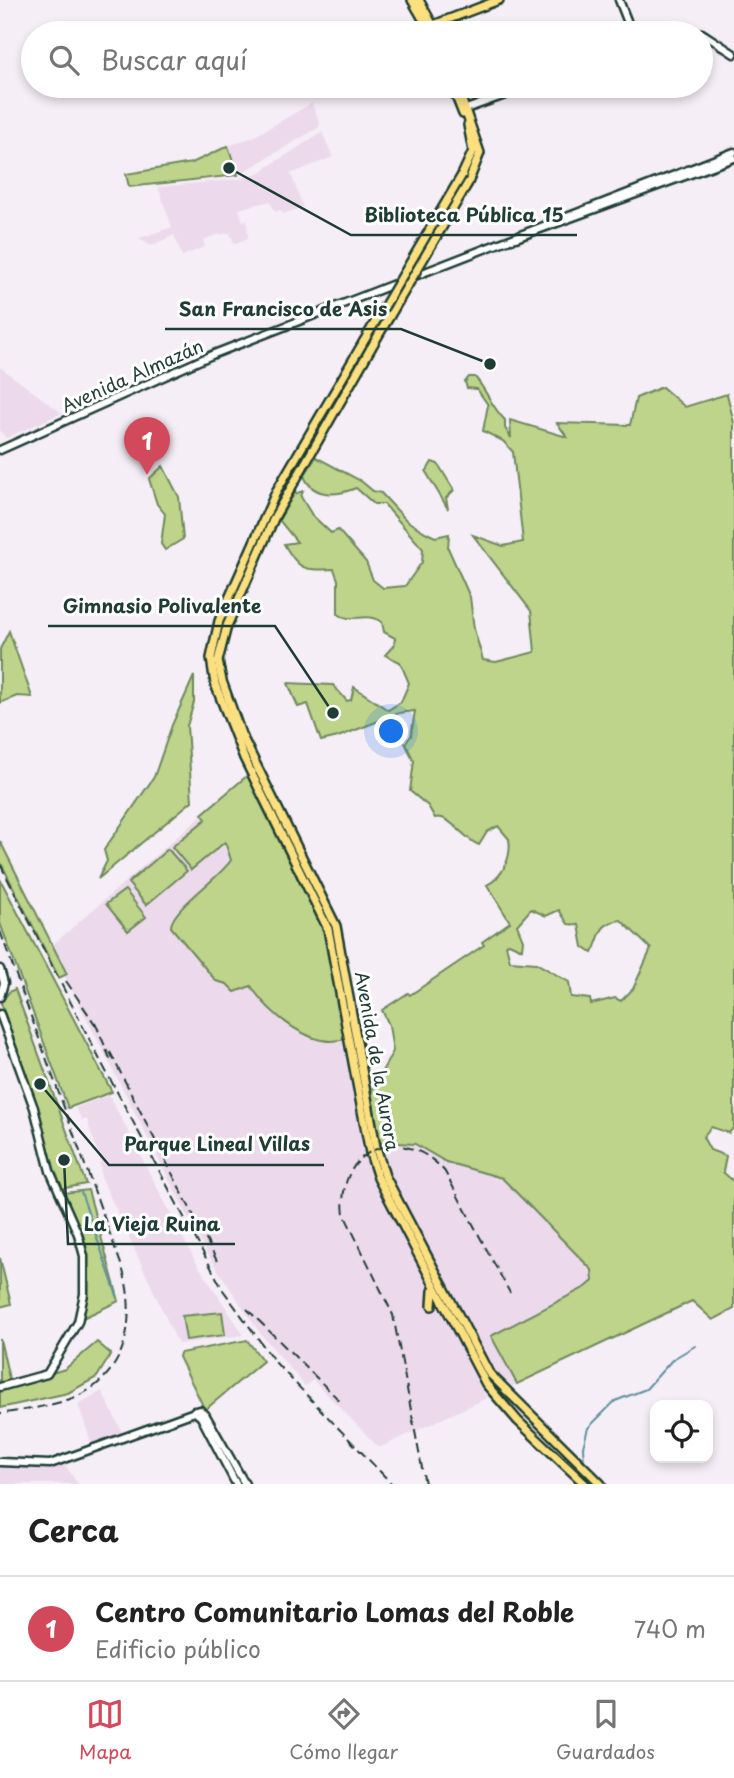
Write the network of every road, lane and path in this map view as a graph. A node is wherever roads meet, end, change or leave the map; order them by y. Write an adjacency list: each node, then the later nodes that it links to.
1 (412, 0): 5 (main road)
2 (419, 0): 6 (main road)
3 (499, 0): 7 (main road)
4 (620, 0): 8 (main road)
5 (427, 21)
6 (429, 21)
7 (453, 21)
8 (628, 21)
9 (713, 41): 10 (main road)
10 (734, 54)
11 (456, 98): 18 (main road, bridge)
12 (462, 98): 14 (main road)
13 (497, 98): 14 (main road)
14 (466, 109): 19 (main road, bridge)
15 (734, 152): 17 (main road, Avenida Almazán)
16 (734, 158): 17 (main road, Avenida Almazán)
17 (512, 239): 20 (main road, Avenida Almazán)
18 (339, 382): 19 (main road); 21 (main road)
19 (348, 387): 22 (main road)
20 (0, 450)
21 (297, 456): 22 (main road); 23 (main road)
22 (304, 460): 23 (main road)
23 (219, 682): 24 (main road, Avenida de la Aurora)
24 (313, 886): 29 (main road, Avenida de la Aurora); 37 (main road, Avenida de la Aurora)
25 (0, 969): 26 (main road)
26 (0, 998)
27 (0, 1014): 28 (main road)
28 (3, 1028): 31 (main road)
29 (429, 1277): 30 (main road); 36 (main road, Avenida de la Aurora)
30 (432, 1306)
31 (0, 1387)
32 (0, 1462): 33 (main road)
33 (230, 1464): 34 (main road); 35 (main road)
34 (236, 1484)
35 (245, 1484)
36 (585, 1484)
37 (601, 1484)

